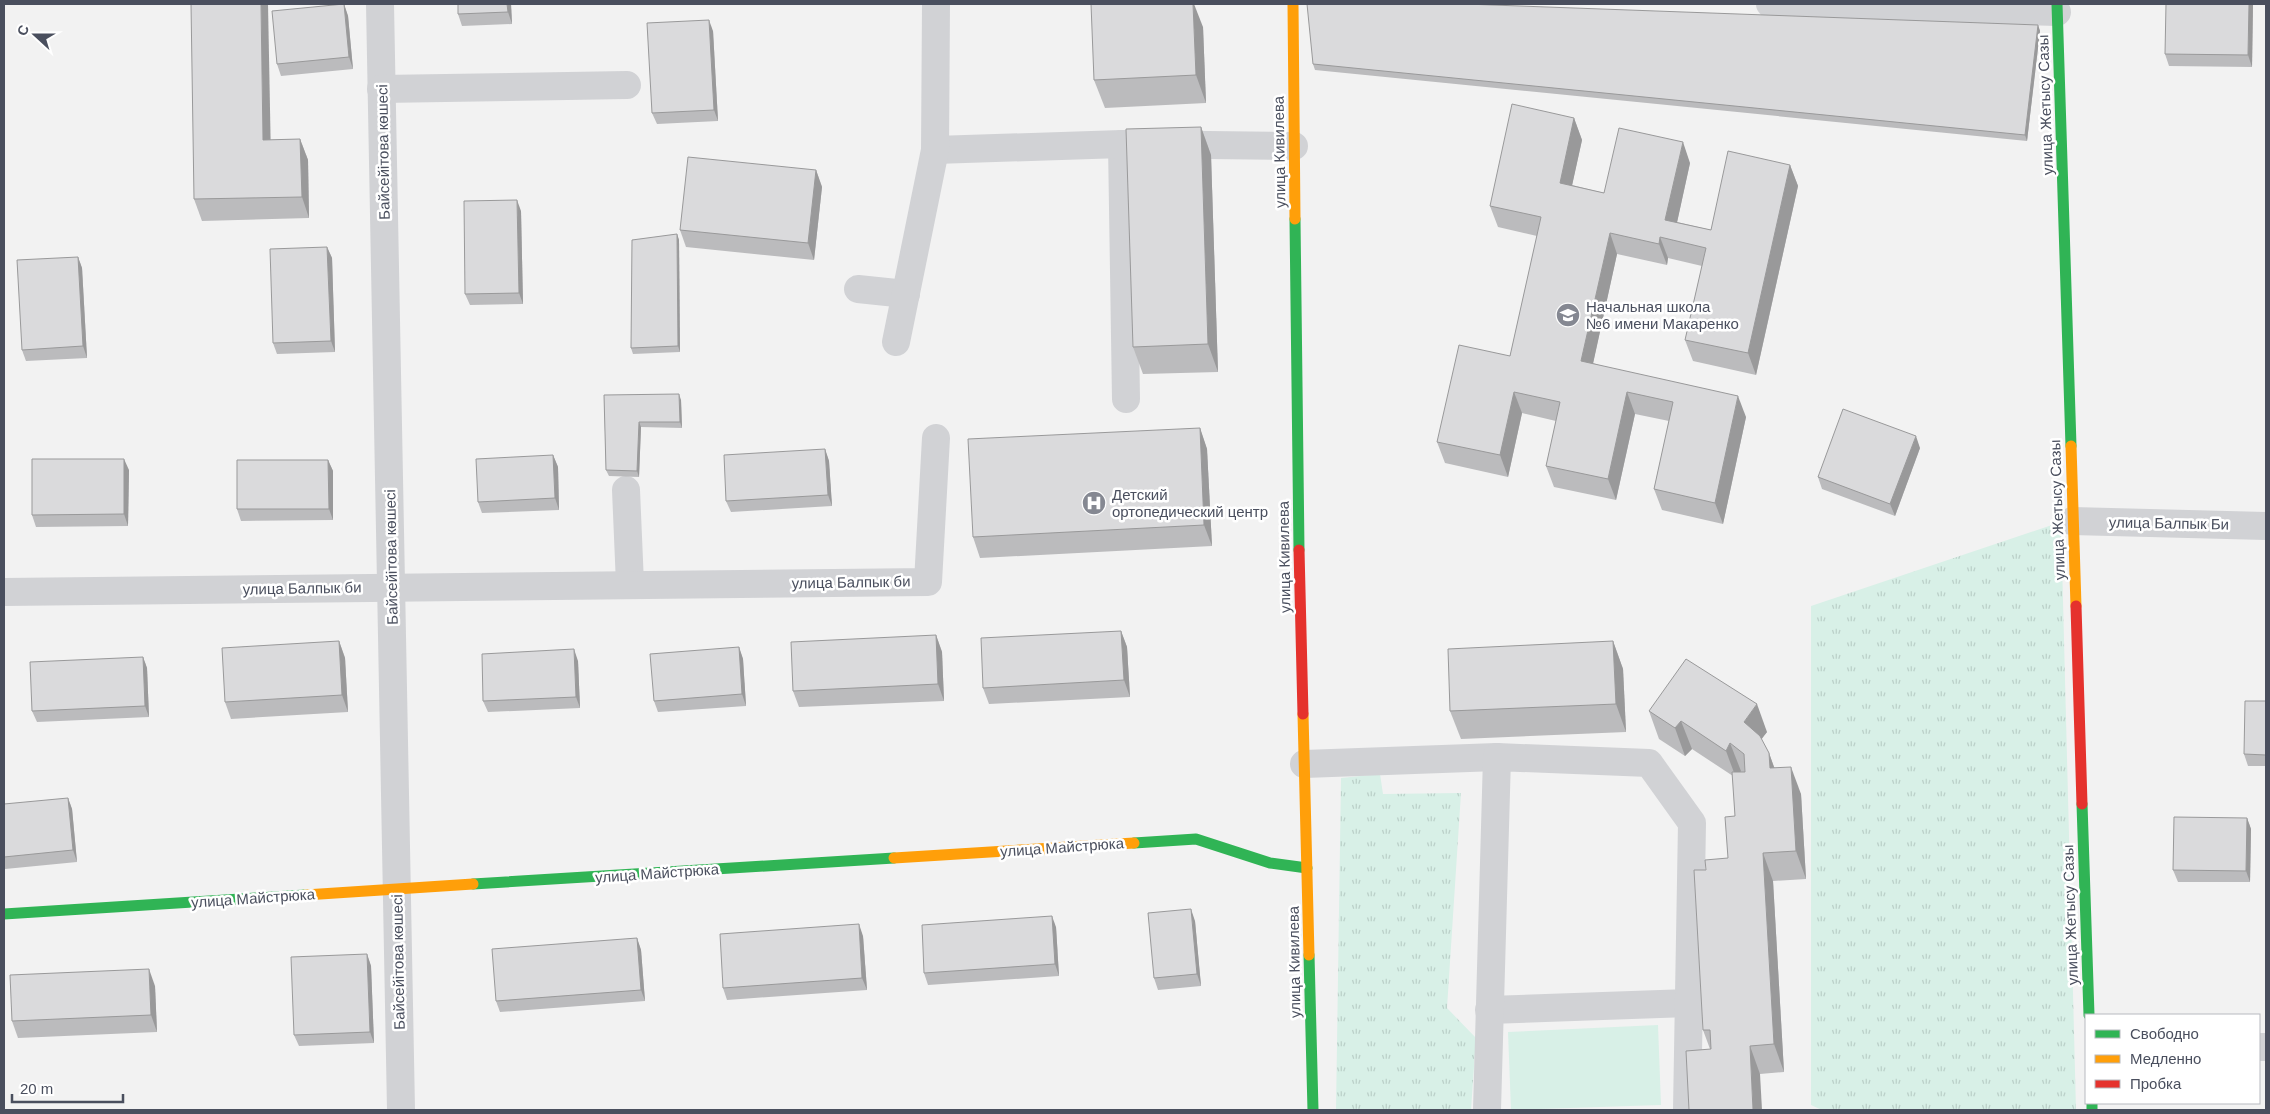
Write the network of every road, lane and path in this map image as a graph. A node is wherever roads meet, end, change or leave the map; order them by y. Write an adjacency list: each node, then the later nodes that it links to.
1 (380, 4): 7 (street, Байсейітова көшесі)
2 (936, 4): 10 (street)
3 (1293, 4): 9 (street, улица Кивилева)
4 (1770, 4): 5 (street)
5 (2057, 8): 17 (street, улица Жетысу Сазы)
6 (627, 85): 7 (street)
7 (381, 89): 20 (street, Байсейітова көшесі)
8 (1122, 144): 9 (street); 10 (street); 14 (street)
9 (1294, 146): 23 (street, улица Кивилева)
10 (935, 150): 12 (street)
11 (858, 289): 12 (street)
12 (906, 294): 13 (street)
13 (896, 342)
14 (1126, 399)
15 (936, 438): 19 (street, улица Балпык би)
16 (626, 490): 19 (street)
17 (2072, 521): 18 (street, улица Балпык Би); 29 (street, улица Жетысу Сазы)
18 (2266, 526)
19 (630, 584): 20 (street, улица Балпык би)
20 (392, 586): 21 (street, улица Балпык би); 25 (street, Байсейітова көшесі)
21 (4, 592)
22 (1497, 758): 23 (street); 27 (street); 28 (street)
23 (1304, 764): 24 (street, улица Кивилева)
24 (1307, 868): 25 (street, улица Майстрюка); 31 (street, улица Кивилева)
25 (397, 889): 26 (street, улица Майстрюка); 30 (street, Байсейітова көшесі)
26 (4, 914)
27 (1689, 1003): 28 (street); 33 (street)
28 (1489, 1010): 32 (street)
29 (2089, 1014)
30 (401, 1110)
31 (1313, 1110)
32 (1487, 1110)
33 (1687, 1110)

